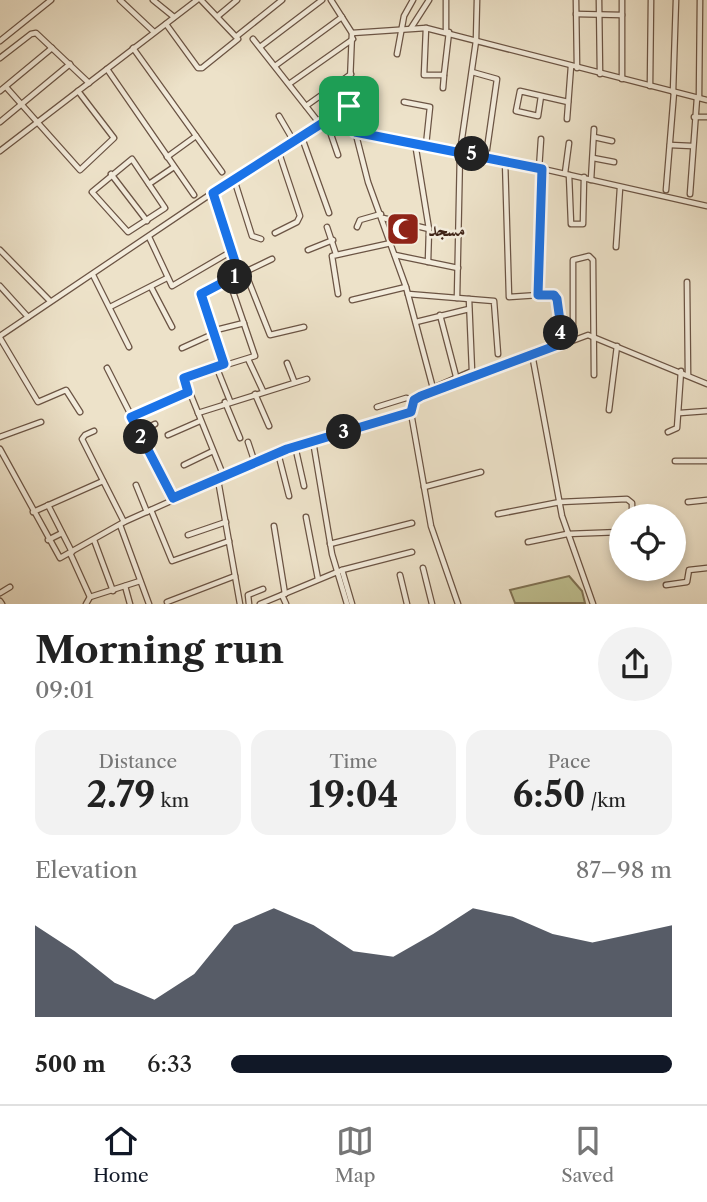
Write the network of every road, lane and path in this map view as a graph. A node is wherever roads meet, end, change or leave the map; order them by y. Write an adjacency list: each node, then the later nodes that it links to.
1 (51, 0): 37 (street)
2 (120, 0): 32 (street)
3 (153, 0): 27 (street)
4 (186, 0): 21 (street)
5 (199, 0): 21 (street); 25 (street)
6 (237, 0): 25 (street)
7 (282, 0): 34 (street)
8 (322, 0): 39 (street)
9 (331, 0): 26 (street)
10 (413, 0): 30 (street)
11 (429, 0): 29 (street)
12 (446, 0): 33 (street)
13 (477, 0): 38 (street)
14 (576, 0): 22 (street)
15 (599, 0): 23 (street)
16 (622, 0): 24 (street)
17 (651, 0): 55 (street)
18 (676, 0): 60 (street)
19 (693, 0): 20 (street)
20 (700, 1): 62 (street)
21 (191, 4): 27 (street)
22 (576, 14): 23 (street); 46 (street)
23 (599, 15): 24 (street); 50 (street)
24 (622, 15): 52 (street)
25 (218, 16): 34 (street)
26 (342, 17): 35 (street); 45 (street)
27 (174, 18): 28 (street)
28 (166, 24): 32 (street); 34 (street)
29 (411, 27): 30 (street); 31 (street)
30 (401, 28): 35 (street); 42 (street)
31 (426, 28): 33 (street); 51 (street)
32 (154, 32): 41 (street)
33 (448, 32): 38 (street); 51 (street)
34 (237, 36)
35 (353, 36): 49 (street); 54 (street)
36 (253, 38): 39 (street)
37 (0, 41)
38 (476, 41): 46 (street); 48 (street)
39 (260, 47): 45 (street)
40 (52, 48): 43 (street); 44 (street); 56 (street)
41 (133, 48): 47 (street); 80 (street)
42 (397, 54)
43 (0, 58)
44 (70, 64): 53 (street); 66 (street)
45 (275, 66): 54 (street)
46 (574, 67): 50 (street); 65 (street)
47 (107, 69): 53 (street); 95 (street)
48 (472, 72): 92 (street); 94 (street)
49 (352, 74): 67 (street); 68 (street)
50 (600, 74): 52 (street)
51 (444, 75): 57 (street)
52 (622, 79): 55 (street)
53 (89, 83): 59 (street)
54 (289, 84): 67 (street)
55 (650, 86): 60 (street)
56 (6, 87): 58 (street); 66 (street)
57 (443, 88)
58 (0, 91)
59 (78, 91): 75 (street); 75 (street)
60 (674, 92): 62 (street); 88 (street)
61 (541, 96): 61 (street); 65 (street)
62 (698, 98): 63 (street); 70 (street)
63 (707, 100)
64 (404, 102): 87 (street)
65 (568, 102): 72 (street)
66 (21, 105): 74 (street); 75 (street)
67 (306, 106): 76 (street)
68 (349, 106): 73 (street); 78 (street)
69 (279, 116): 83 (street)
70 (694, 117): 71 (street); 89 (street)
71 (707, 117)
72 (567, 119)
73 (326, 120): 76 (street); 93 (street)
74 (0, 122)
75 (37, 123): 91 (street)
76 (320, 124): 79 (street)
77 (594, 129): 81 (street)
78 (355, 132): 85 (street); 115 (street)
79 (301, 135): 83 (street); 114 (street)
80 (196, 136): 95 (street); 101 (street)
81 (594, 137): 84 (street); 96 (street)
82 (541, 139): 100 (street)
83 (293, 140): 90 (street)
84 (611, 141)
85 (415, 143): 87 (street); 119 (street)
86 (569, 143): 103 (street)
87 (426, 145): 92 (street)
88 (670, 145): 89 (street); 109 (street)
89 (692, 146): 111 (street)
90 (278, 150): 105 (street); 120 (street)
91 (0, 151)
92 (460, 152): 94 (street); 133 (street)
93 (338, 155)
94 (486, 156): 97 (street)
95 (167, 157): 99 (street)
96 (593, 158): 98 (street); 106 (street)
97 (505, 160): 100 (street); 144 (street)
98 (614, 162)
99 (174, 167): 107 (street); 112 (street)
100 (541, 169): 103 (street); 144 (street)
101 (222, 172)
102 (111, 174): 107 (street); 116 (street); 116 (street)
103 (567, 174): 104 (street); 104 (street)
104 (584, 177): 106 (street)
105 (234, 179): 110 (street); 122 (street)
106 (591, 180): 108 (street)
107 (149, 184): 116 (street)
108 (620, 188): 113 (street); 125 (street)
109 (666, 190)
110 (213, 193): 121 (street); 128 (street)
111 (690, 194)
112 (194, 195)
113 (707, 206)
114 (329, 213)
115 (381, 216): 117 (street); 119 (street); 124 (street)
116 (147, 221)
117 (357, 227)
118 (327, 228): 123 (street)
119 (429, 229): 132 (street)
120 (275, 233)
121 (149, 237): 135 (street); 136 (street)
122 (261, 239)
123 (333, 240): 127 (street); 129 (street)
124 (391, 243): 129 (street); 130 (street)
125 (616, 247)
126 (0, 250): 148 (street)
127 (308, 250)
128 (232, 251): 134 (street); 136 (street)
129 (336, 254): 143 (street)
130 (395, 255): 132 (street); 141 (street)
131 (272, 259): 134 (street)
132 (428, 262): 133 (street)
133 (458, 268): 145 (street)
134 (242, 273): 137 (street); 156 (street)
135 (93, 275): 148 (street); 149 (street)
136 (167, 278): 140 (street)
137 (229, 280): 154 (street); 157 (street)
138 (687, 282): 173 (street)
139 (0, 286): 152 (street)
140 (152, 287): 149 (street); 155 (street)
141 (406, 287): 142 (street); 147 (street)
142 (408, 294): 145 (street); 153 (street)
143 (338, 295)
144 (538, 295): 161 (street)
145 (457, 298): 146 (street)
146 (468, 299): 150 (street); 165 (street)
147 (352, 300)
148 (50, 301): 152 (street)
149 (110, 307): 163 (street)
150 (469, 309): 151 (street); 176 (street)
151 (440, 315): 153 (street); 176 (street)
152 (28, 317): 158 (street)
153 (416, 322): 179 (street)
154 (244, 323): 157 (street); 167 (street)
155 (172, 327)
156 (304, 327)
157 (213, 332): 164 (street); 169 (street)
158 (0, 336): 188 (street)
159 (593, 337): 160 (street); 160 (street); 162 (street); 174 (street)
160 (573, 339): 161 (street)
161 (563, 343): 166 (street)
162 (617, 346): 172 (street); 186 (street)
163 (129, 347)
164 (182, 348)
165 (498, 354)
166 (532, 355): 179 (street); 222 (street)
167 (248, 359): 169 (street); 180 (street)
168 (287, 363): 177 (street)
169 (224, 364): 170 (street)
170 (216, 366): 181 (street); 184 (street)
171 (107, 368): 192 (street)
172 (681, 371): 173 (street); 191 (street)
173 (688, 374): 178 (street)
174 (594, 375)
175 (307, 379): 177 (street)
176 (457, 380): 179 (street)
177 (294, 381): 180 (street)
178 (707, 384)
179 (433, 390): 183 (street)
180 (263, 391): 182 (street)
181 (188, 392): 190 (street); 192 (street)
182 (255, 394): 184 (street); 196 (street)
183 (414, 400): 185 (street); 189 (street)
184 (228, 402): 190 (street); 202 (street)
185 (377, 407)
186 (609, 410)
187 (707, 411): 191 (street)
188 (80, 412)
189 (411, 412): 203 (street); 218 (street)
190 (198, 413): 193 (street)
191 (680, 414): 199 (street)
192 (131, 417): 198 (street)
193 (200, 421): 200 (street); 206 (street)
194 (41, 422): 201 (street)
195 (155, 425): 198 (street)
196 (269, 426)
197 (94, 431): 215 (street)
198 (139, 432): 220 (street)
199 (668, 432)
200 (168, 435)
201 (0, 437)
202 (240, 438)
203 (313, 441): 205 (street); 242 (street)
204 (248, 442): 211 (street)
205 (295, 446): 208 (street); 217 (street)
206 (213, 451): 212 (street); 214 (street)
207 (1, 452): 227 (street)
208 (278, 453): 211 (street); 219 (street)
209 (675, 461): 210 (street)
210 (707, 461)
211 (255, 463): 214 (street)
212 (184, 465)
213 (481, 472): 218 (street)
214 (221, 478): 220 (street); 230 (street)
215 (103, 481): 225 (street); 232 (street)
216 (136, 485): 226 (street)
217 (304, 486)
218 (424, 487): 271 (street)
219 (289, 496)
220 (173, 498): 226 (street)
221 (707, 500): 223 (street)
222 (560, 502): 224 (street); 228 (street); 236 (street)
223 (688, 502)
224 (632, 504)
225 (48, 505): 227 (street); 235 (street)
226 (149, 511): 232 (street); 240 (street)
227 (33, 512): 238 (street)
228 (498, 514)
229 (306, 517): 250 (street)
230 (226, 522): 237 (street); 240 (street)
231 (412, 523): 242 (street)
232 (122, 524): 239 (street); 251 (street)
233 (274, 526): 258 (street)
234 (609, 532): 236 (street)
235 (62, 533): 238 (street); 243 (street)
236 (567, 534): 241 (street); 272 (street)
237 (188, 535)
238 (48, 540): 243 (street)
239 (94, 540): 243 (street); 256 (street)
240 (229, 541): 249 (street)
241 (528, 542)
242 (330, 544): 247 (street)
243 (71, 552): 259 (street)
244 (412, 552): 247 (street)
245 (423, 568): 270 (street)
246 (707, 568): 252 (street)
247 (339, 571): 250 (street); 268 (street)
248 (400, 575): 269 (street)
249 (235, 576): 260 (street); 264 (street)
250 (318, 579): 258 (street)
251 (140, 582): 253 (street); 263 (street)
252 (666, 585)
253 (125, 586): 256 (street); 262 (street)
254 (10, 587): 257 (street)
255 (263, 589): 265 (street)
256 (113, 591): 259 (street)
257 (0, 593)
258 (284, 594): 266 (street); 267 (street)
259 (90, 597): 261 (street)
260 (167, 602)
261 (86, 604)
262 (130, 604)
263 (149, 604)
264 (240, 604)
265 (249, 604)
266 (260, 604)
267 (286, 604)
268 (349, 604)
269 (407, 604)
270 (432, 604)
271 (458, 604)
272 (593, 604)

